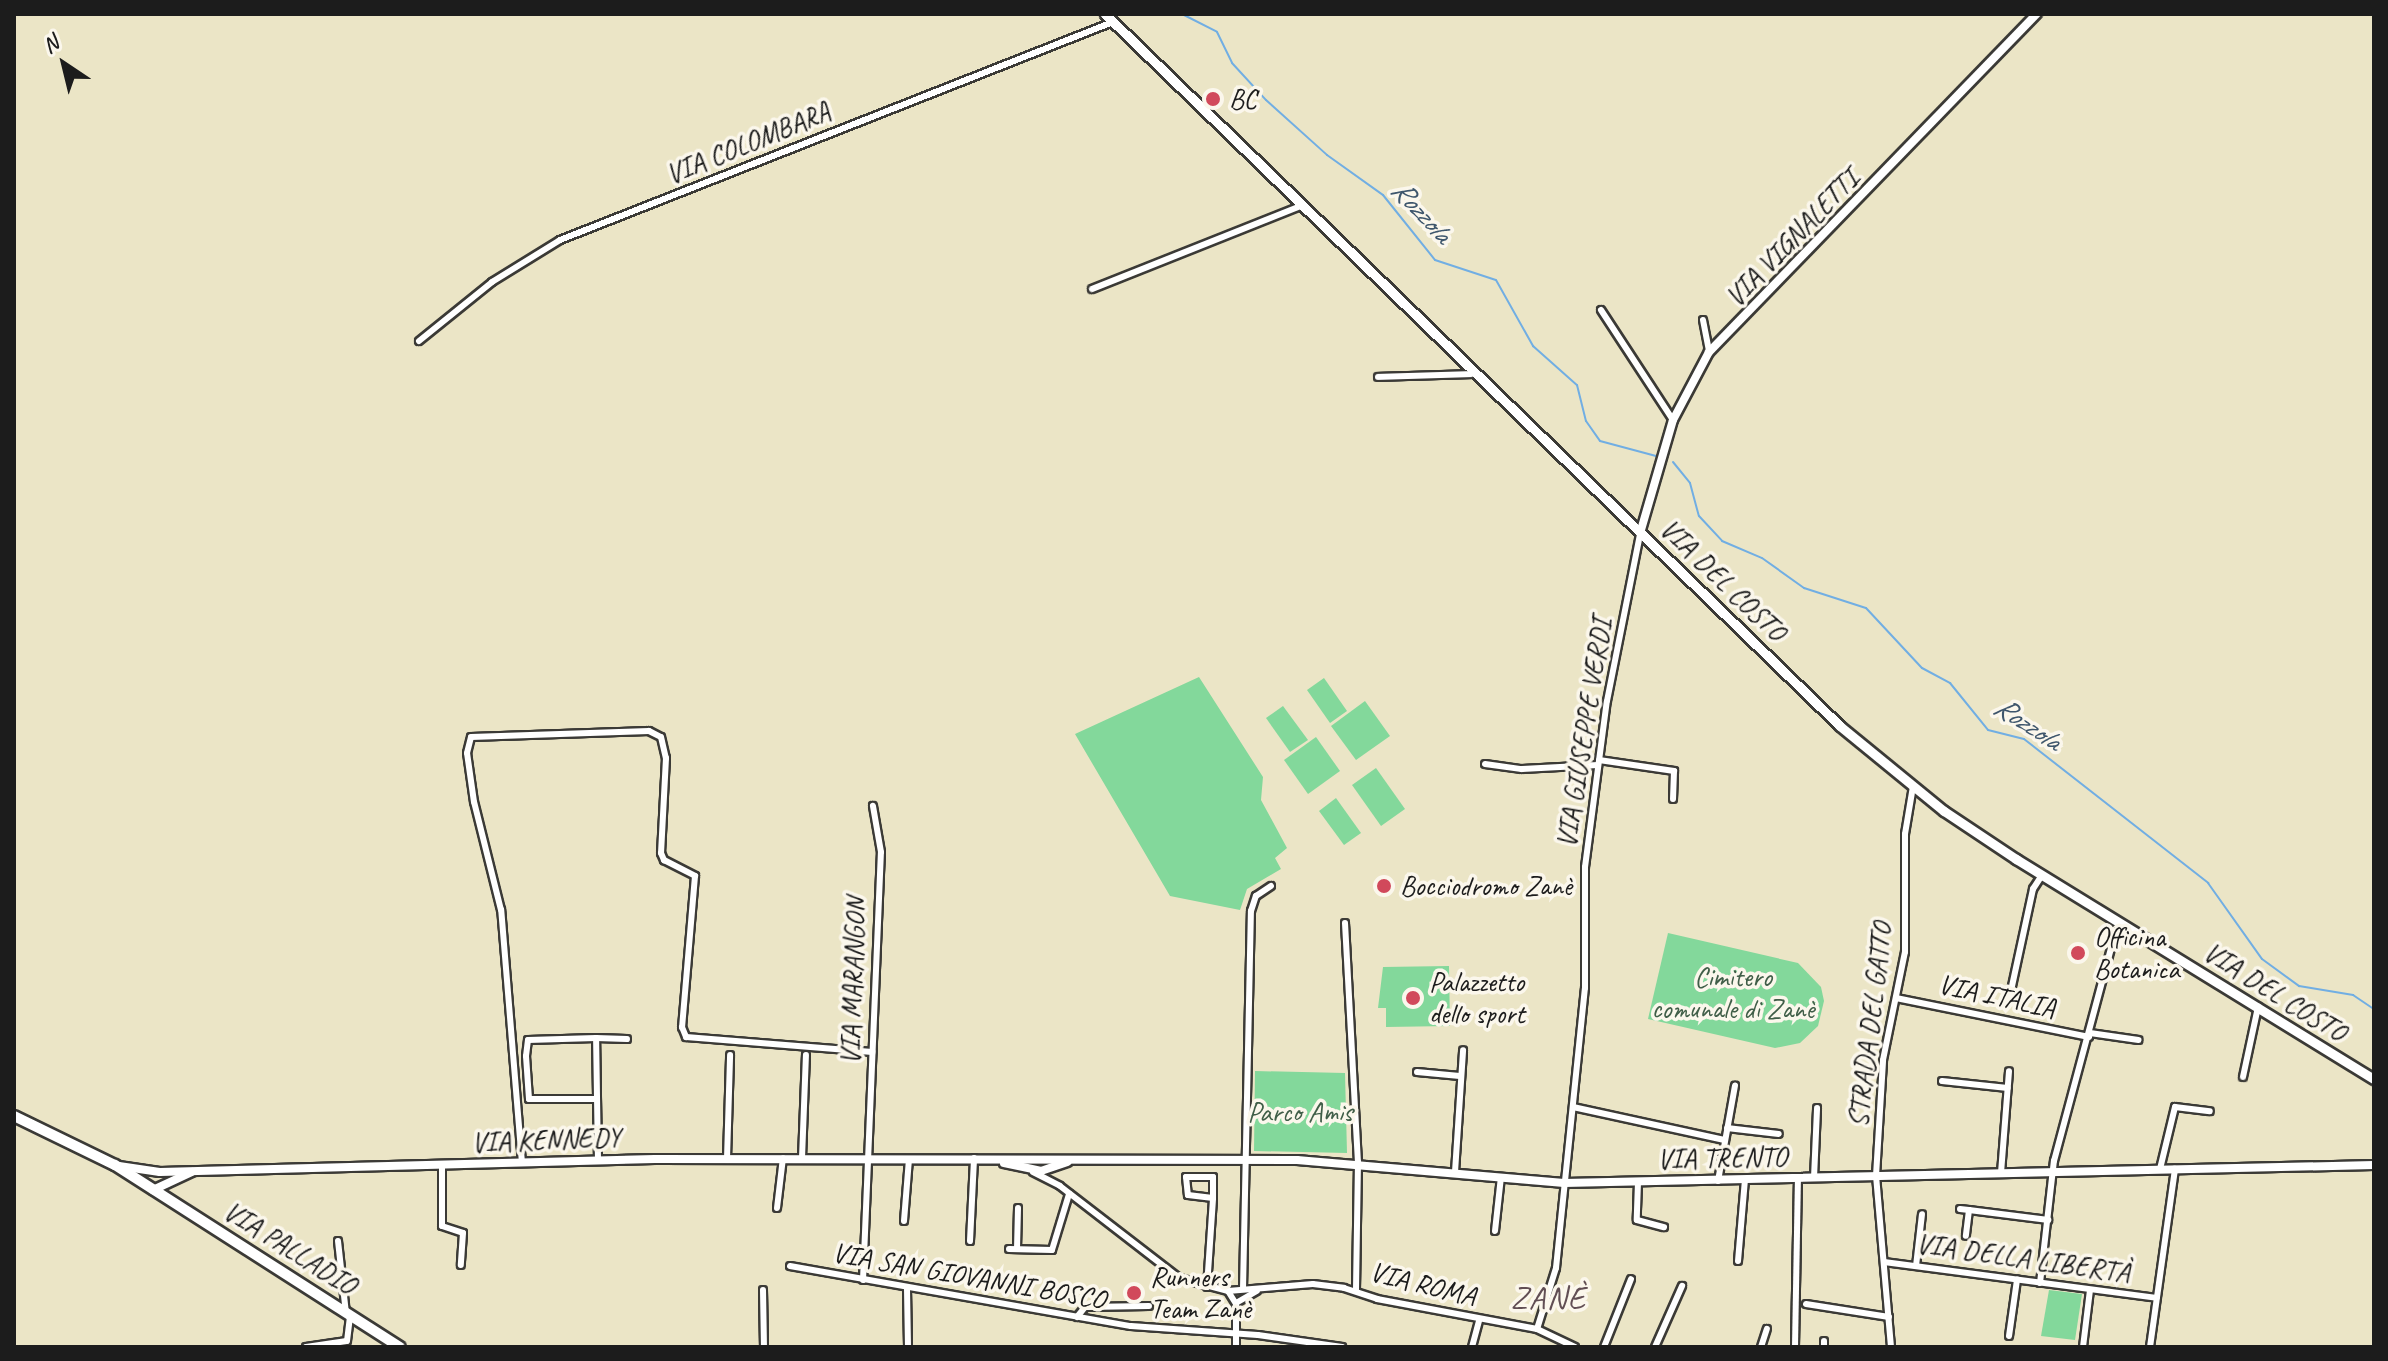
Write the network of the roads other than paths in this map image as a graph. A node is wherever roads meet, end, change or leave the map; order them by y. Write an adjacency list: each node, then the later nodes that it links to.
1 (1105, 14): 3 (main road, VIA DEL COSTO)
2 (2037, 14): 9 (street, VIA VIGNALETTI)
3 (1113, 22): 4 (main road, VIA DEL COSTO); 8 (street, VIA COLOMBARA)
4 (1301, 206): 5 (street); 10 (main road, VIA DEL COSTO)
5 (1092, 289)
6 (1601, 310): 12 (street)
7 (1703, 320): 9 (street)
8 (419, 341)
9 (1709, 352): 12 (street, VIA VIGNALETTI)
10 (1471, 374): 11 (street); 13 (main road, VIA DEL COSTO)
11 (1378, 377)
12 (1673, 420): 13 (street, VIA VIGNALETTI)
13 (1641, 530): 14 (street, VIA GIUSEPPE VERDI); 16 (main road, VIA DEL COSTO)
14 (1599, 762): 15 (street); 17 (street); 43 (street, VIA GIUSEPPE VERDI)
15 (1485, 764)
16 (1913, 786): 19 (main road, VIA DEL COSTO); 23 (street, STRADA DEL GATTO)
17 (1673, 799)
18 (873, 806): 31 (street, VIA MARANGON)
19 (2042, 875): 22 (main road, VIA DEL COSTO); 24 (street)
20 (1271, 886): 56 (street)
21 (1345, 923): 59 (street)
22 (2124, 925): 25 (main road, VIA DEL COSTO); 26 (street)
23 (1896, 998): 26 (street, VIA ITALIA); 73 (street, STRADA DEL GATTO)
24 (2009, 1000)
25 (2258, 1007): 37 (street); 38 (main road, VIA DEL COSTO)
26 (2090, 1035): 29 (street, VIA ITALIA); 71 (street)
27 (596, 1038): 28 (street); 42 (street); 42 (street)
28 (627, 1039)
29 (2138, 1040)
30 (1463, 1050): 36 (street)
31 (872, 1052): 54 (street, VIA MARANGON); 60 (street)
32 (730, 1055): 53 (street)
33 (806, 1055): 51 (street)
34 (2009, 1071): 41 (street)
35 (1417, 1072): 36 (street)
36 (1460, 1076): 70 (street)
37 (2243, 1077)
38 (2374, 1079)
39 (1942, 1081): 41 (street)
40 (1735, 1086): 47 (street)
41 (2008, 1088): 72 (street)
42 (595, 1099): 57 (street)
43 (1573, 1107): 49 (street); 82 (street, VIA GIUSEPPE VERDI)
44 (1817, 1108): 76 (street)
45 (2210, 1111): 66 (street)
46 (14, 1116): 63 (main road, VIA PALLADIO)
47 (1727, 1128): 48 (street); 49 (street)
48 (1779, 1134)
49 (1724, 1140): 79 (street)
50 (783, 1158): 51 (street, VIA KENNEDY); 53 (street, VIA KENNEDY); 88 (street)
51 (802, 1158): 54 (street, VIA KENNEDY)
52 (977, 1158): 55 (street, VIA KENNEDY); 61 (street, VIA KENNEDY); 99 (street)
53 (727, 1159): 57 (street, VIA KENNEDY)
54 (870, 1159): 55 (street, VIA KENNEDY); 106 (street, VIA MARANGON)
55 (909, 1159): 94 (street)
56 (1249, 1159): 58 (street, VIA TRENTO); 59 (street, VIA TRENTO); 112 (street)
57 (598, 1160): 60 (street, VIA KENNEDY)
58 (1187, 1161): 62 (street, VIA TRENTO); 74 (street)
59 (1358, 1162): 70 (street, VIA TRENTO); 115 (street)
60 (522, 1163): 65 (street, VIA KENNEDY)
61 (1028, 1163): 62 (street, VIA TRENTO); 83 (street, VIA ROMA)
62 (1049, 1164): 83 (street, VIA ROMA)
63 (115, 1165): 69 (street, VIA KENNEDY); 84 (main road, VIA PALLADIO)
64 (2374, 1165): 67 (street, VIA TRENTO)
65 (442, 1166): 68 (street, VIA KENNEDY); 102 (street)
66 (2160, 1169): 67 (street, VIA TRENTO); 71 (street, VIA TRENTO)
67 (2175, 1169): 118 (street)
68 (193, 1171): 69 (street, VIA KENNEDY); 80 (street)
69 (160, 1172): 84 (street)
70 (1455, 1172): 75 (street, VIA TRENTO)
71 (2054, 1172): 72 (street, VIA TRENTO); 93 (street)
72 (2001, 1173): 73 (street, VIA TRENTO)
73 (1876, 1176): 76 (street, VIA TRENTO); 101 (street, STRADA DEL GATTO)
74 (1186, 1177): 86 (street); 86 (street)
75 (1501, 1177): 82 (street, VIA TRENTO); 96 (street)
76 (1814, 1178): 77 (street, VIA TRENTO)
77 (1798, 1179): 78 (street, VIA TRENTO); 141 (street)
78 (1745, 1180): 79 (street, VIA TRENTO); 100 (street)
79 (1718, 1181): 81 (street, VIA TRENTO)
80 (178, 1182): 84 (street); 87 (street)
81 (1638, 1182): 82 (street, VIA TRENTO); 95 (street)
82 (1564, 1183): 126 (street, VIA GIUSEPPE VERDI)
83 (1060, 1186): 85 (street, VIA ROMA)
84 (151, 1188): 87 (main road, VIA PALLADIO)
85 (1069, 1194): 89 (street); 110 (street, VIA ROMA)
86 (1213, 1198): 110 (street)
87 (179, 1207): 122 (main road, VIA PALLADIO)
88 (777, 1208)
89 (1018, 1208)
90 (1960, 1209): 91 (street)
91 (1969, 1210): 93 (street); 97 (street)
92 (1922, 1214): 104 (street)
93 (2048, 1220): 108 (street)
94 (904, 1221)
95 (1664, 1227)
96 (1495, 1231)
97 (1966, 1236)
98 (338, 1241): 122 (street)
99 (970, 1241)
100 (1738, 1261)
101 (1884, 1262): 104 (street, VIA DELLA LIBERTÀ); 124 (street, STRADA DEL GATTO)
102 (461, 1265)
103 (790, 1266): 106 (street, VIA SAN GIOVANNI BOSCO)
104 (1916, 1266): 107 (street, VIA DELLA LIBERTÀ)
105 (1631, 1279): 138 (street)
106 (863, 1280): 111 (street, VIA SAN GIOVANNI BOSCO)
107 (2017, 1280): 108 (street, VIA DELLA LIBERTÀ); 129 (street)
108 (2040, 1283): 116 (street, VIA DELLA LIBERTÀ)
109 (1682, 1286): 139 (street)
110 (1207, 1287): 117 (street, VIA ROMA)
111 (907, 1289): 123 (street, VIA SAN GIOVANNI BOSCO); 133 (street)
112 (1243, 1289): 114 (street, VIA ROMA); 117 (street, VIA ROMA)
113 (763, 1290): 132 (street)
114 (1259, 1290): 115 (street, VIA ROMA); 119 (street, VIA ROMA)
115 (1356, 1290): 125 (street, VIA ROMA)
116 (2090, 1290): 118 (street, VIA DELLA LIBERTÀ); 143 (street)
117 (1228, 1291): 119 (street)
118 (2157, 1298): 144 (street)
119 (1236, 1303): 128 (street)
120 (1806, 1304): 124 (street)
121 (1149, 1306): 123 (street)
122 (348, 1314): 130 (street); 131 (main road, VIA PALLADIO)
123 (1077, 1317): 128 (street, VIA SAN GIOVANNI BOSCO)
124 (1889, 1317): 142 (street, STRADA DEL GATTO)
125 (1479, 1320): 126 (street, VIA ROMA); 136 (street)
126 (1537, 1329): 137 (street, VIA ROMA)
127 (1767, 1329): 140 (street)
128 (1236, 1333): 134 (street); 135 (street, VIA SAN GIOVANNI BOSCO)
129 (2009, 1336)
130 (306, 1347)
131 (400, 1347)
132 (764, 1347)
133 (908, 1347)
134 (1236, 1347)
135 (1342, 1347)
136 (1472, 1347)
137 (1574, 1347)
138 (1604, 1347)
139 (1655, 1347)
140 (1761, 1347)
141 (1795, 1347)
142 (1891, 1347)
143 (2083, 1347)
144 (2150, 1347)

